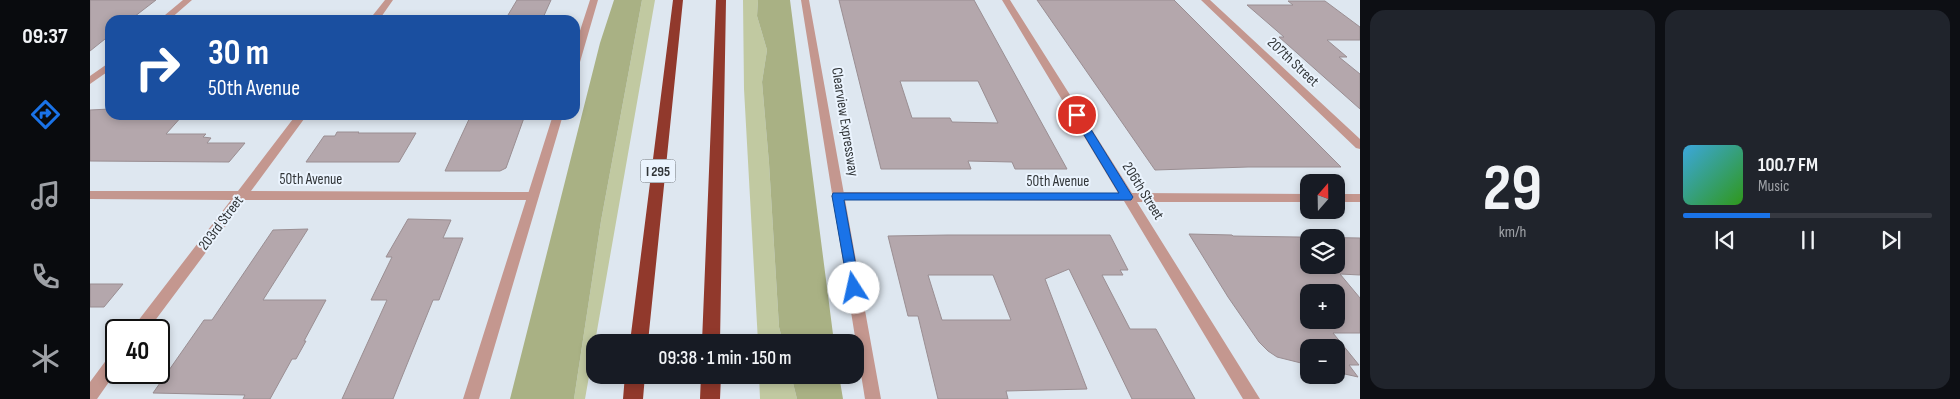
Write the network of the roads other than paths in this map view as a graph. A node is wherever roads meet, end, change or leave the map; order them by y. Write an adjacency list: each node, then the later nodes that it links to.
1 (188, 0): 9 (street)
2 (389, 0): 10 (street)
3 (594, 0): 11 (street)
4 (678, 0): 26 (highway, I 295)
5 (721, 0): 27 (highway)
6 (805, 0): 20 (street, Clearview Expressway)
7 (1006, 0): 21 (street, 206th Street)
8 (1205, 0): 16 (street, 207th Street)
9 (170, 15)
10 (378, 15)
11 (580, 46)
12 (105, 68): 13 (street)
13 (90, 81)
14 (298, 120): 18 (street, 203rd Street)
15 (556, 120): 19 (street)
16 (1360, 145)
17 (90, 195): 18 (street, 50th Avenue)
18 (242, 195): 19 (street, 50th Avenue); 25 (street, 203rd Street)
19 (533, 196): 32 (street)
20 (837, 196): 21 (street, 50th Avenue); 35 (street, Clearview Expressway)
21 (1127, 197): 22 (street, 50th Avenue); 36 (street, 206th Street)
22 (1300, 198)
23 (1345, 198): 24 (street)
24 (1360, 198)
25 (147, 319)
26 (640, 334)
27 (711, 334)
28 (105, 375): 31 (street)
29 (634, 384): 33 (highway)
30 (711, 384): 34 (highway)
31 (90, 395)
32 (471, 399)
33 (633, 399)
34 (710, 399)
35 (873, 399)
36 (1252, 399)

